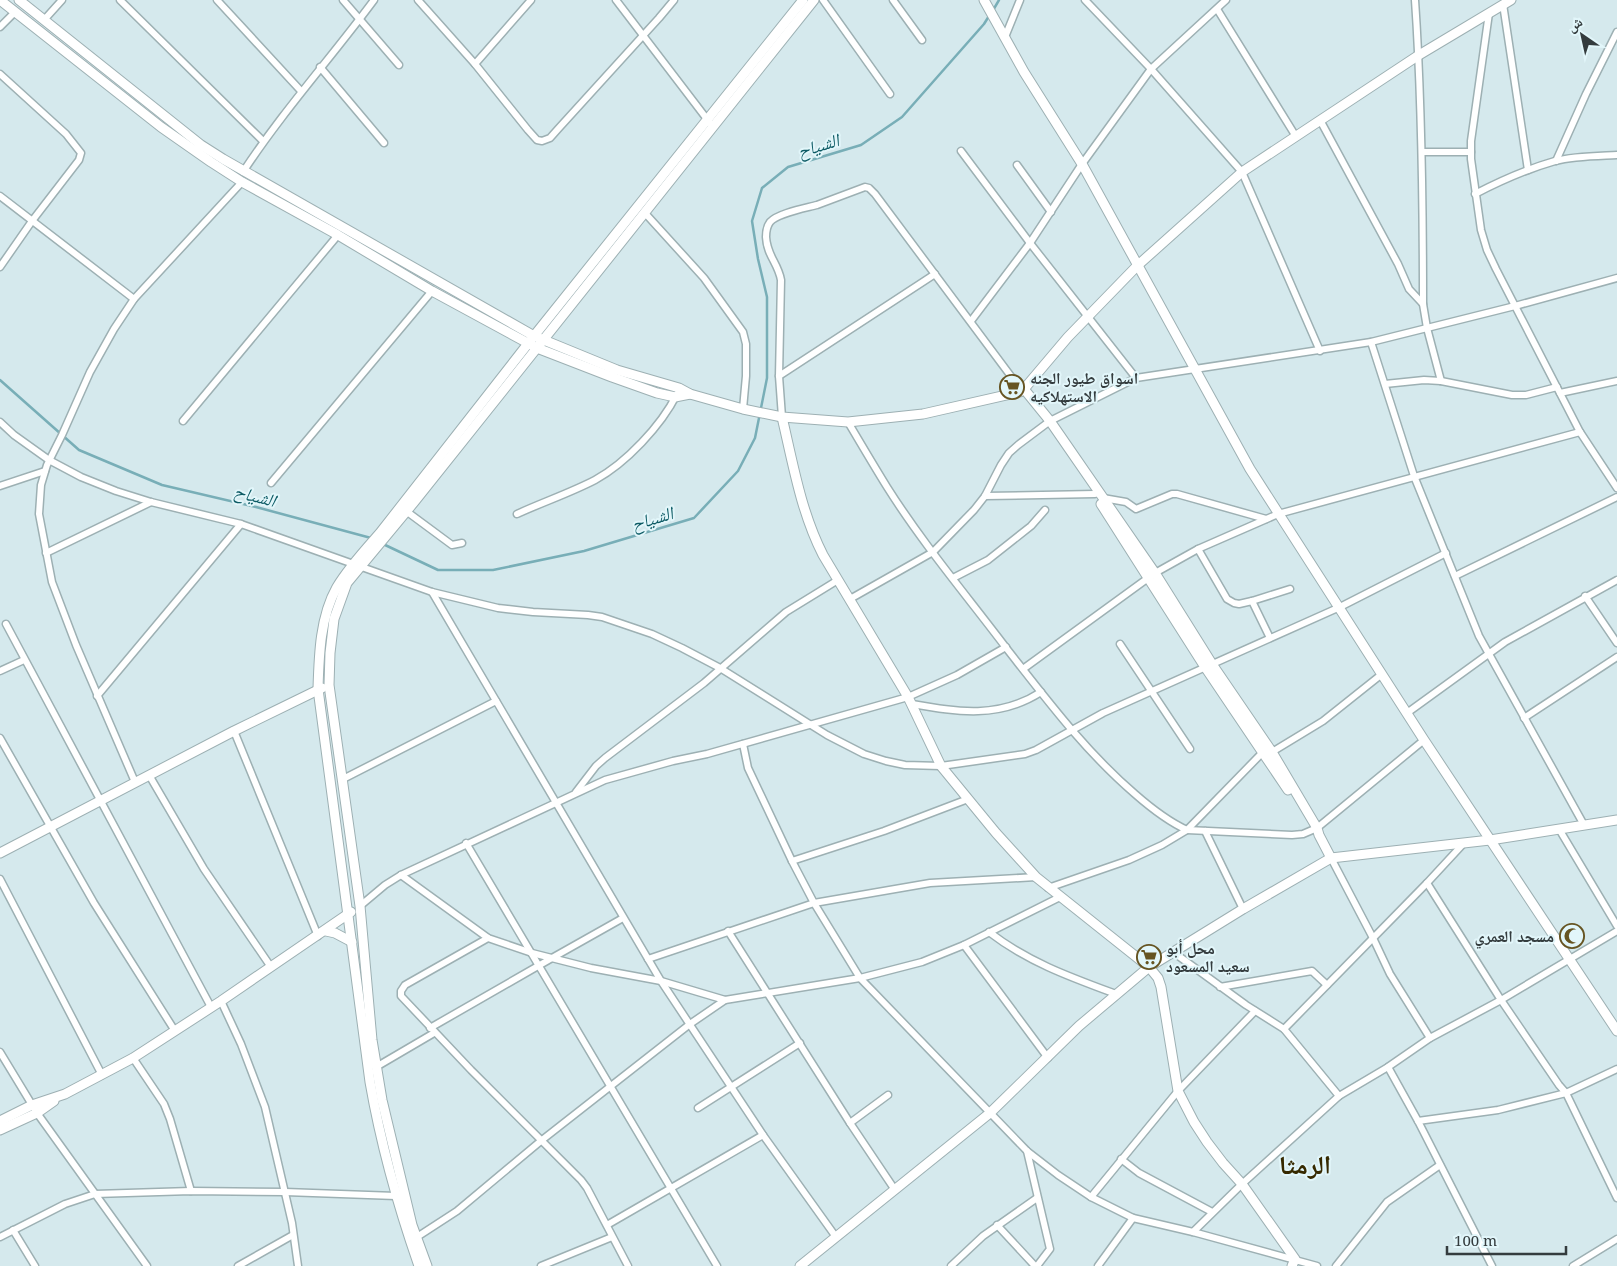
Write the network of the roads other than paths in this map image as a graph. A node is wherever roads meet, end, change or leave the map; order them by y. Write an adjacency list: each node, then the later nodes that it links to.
1 (0, 0): 23 (main road)
2 (19, 0): 26 (main road)
3 (62, 0): 26 (street)
4 (120, 0): 45 (street)
5 (217, 0): 39 (street)
6 (343, 0): 25 (street)
7 (374, 0): 25 (street)
8 (418, 0): 33 (street)
9 (531, 0): 33 (street)
10 (616, 0): 29 (street)
11 (674, 0): 29 (street)
12 (803, 0): 43 (main road)
13 (814, 0): 43 (main road)
14 (823, 0): 40 (street)
15 (893, 0): 31 (street)
16 (1020, 0): 30 (street)
17 (1085, 0): 36 (street)
18 (1226, 0): 22 (street)
19 (1415, 0): 32 (street)
20 (1507, 2): 24 (main road); 54 (street)
21 (986, 3): 30 (main road)
22 (1217, 9): 36 (street); 44 (street)
23 (15, 12): 27 (street); 41 (main road)
24 (1489, 13): 32 (main road); 49 (street)
25 (359, 19): 34 (street); 35 (street)
26 (44, 20): 38 (main road)
27 (0, 27)
28 (1617, 32): 51 (street)
29 (642, 36): 33 (street); 43 (street)
30 (1005, 37): 52 (main road)
31 (922, 40)
32 (1419, 55): 42 (main road); 48 (street)
33 (475, 64)
34 (399, 65)
35 (320, 67): 39 (street); 46 (street)
36 (1151, 69): 52 (street); 56 (street)
37 (0, 74): 62 (street)
38 (132, 90): 41 (main road); 55 (main road)
39 (301, 91): 45 (street)
40 (890, 94)
41 (125, 98): 57 (main road)
42 (1320, 120): 44 (main road); 71 (street)
43 (710, 124): 60 (main road); 76 (main road)
44 (1295, 136): 56 (main road)
45 (263, 142): 55 (street)
46 (384, 143)
47 (961, 151): 64 (street)
48 (1422, 152): 49 (street); 71 (street)
49 (1471, 152): 58 (street)
50 (1617, 155): 51 (street)
51 (1556, 161): 54 (street)
52 (1082, 164): 61 (street); 65 (main road)
53 (1016, 165): 61 (street)
54 (1528, 170): 58 (street)
55 (243, 172): 76 (main road)
56 (1242, 172): 65 (main road); 80 (street)
57 (242, 182): 63 (main road); 70 (street)
58 (1475, 194): 72 (street)
59 (0, 196): 62 (street)
60 (644, 212): 77 (main road); 90 (street)
61 (1051, 212): 64 (street)
62 (32, 221): 66 (street); 70 (street)
63 (338, 235): 69 (main road); 92 (street)
64 (1030, 242): 73 (street); 74 (street)
65 (1137, 266): 73 (main road); 81 (main road)
66 (0, 267)
67 (935, 274): 74 (street); 82 (street); 82 (street)
68 (1617, 278): 72 (street)
69 (432, 291): 79 (main road); 100 (street)
70 (134, 299): 97 (street)
71 (1423, 304): 75 (street)
72 (1515, 306): 75 (street); 87 (street)
73 (1088, 316): 83 (street); 88 (main road)
74 (971, 321): 88 (street)
75 (1427, 328): 78 (street); 84 (street)
76 (534, 336): 77 (main road); 79 (main road)
77 (543, 340): 79 (main road); 89 (main road)
78 (1371, 342): 80 (street); 86 (street)
79 (533, 347): 89 (main road); 108 (main road); 113 (main road)
80 (1320, 351): 81 (street)
81 (1194, 368): 83 (street); 110 (main road)
82 (779, 376): 91 (street)
83 (1136, 378): 95 (street)
84 (1441, 381): 86 (street); 87 (street)
85 (1617, 381): 87 (street)
86 (1385, 384): 99 (street)
87 (1558, 390): 96 (street)
88 (1022, 391): 94 (main road); 95 (main road)
89 (677, 393): 90 (main road); 109 (street)
90 (746, 409): 91 (main road)
91 (777, 416): 94 (main road); 123 (main road)
92 (182, 421)
93 (0, 422): 97 (street)
94 (848, 422): 116 (street)
95 (1047, 423): 103 (street); 104 (main road)
96 (1580, 432): 99 (street); 102 (street)
97 (49, 460): 98 (street); 106 (street)
98 (44, 471): 101 (street); 117 (street)
99 (1414, 476): 110 (street); 118 (street)
100 (271, 483)
101 (0, 486)
102 (1617, 488)
103 (985, 496): 104 (street); 116 (street)
104 (1099, 496): 111 (street); 120 (main road)
105 (1617, 497): 121 (street)
106 (151, 502): 112 (street); 117 (street)
107 (1044, 510): 122 (street)
108 (406, 512): 113 (main road); 114 (street)
109 (517, 514)
110 (1278, 514): 111 (street); 130 (main road)
111 (1266, 518): 115 (street)
112 (241, 524): 119 (street); 148 (street)
113 (383, 535): 119 (main road)
114 (462, 543)
115 (1198, 549): 120 (street); 129 (street)
116 (933, 552): 122 (street); 128 (street)
117 (46, 553): 148 (street)
118 (1446, 553): 121 (street); 130 (street)
119 (356, 565): 126 (street); 144 (main road); 145 (main road)
120 (1151, 575): 139 (main road); 141 (street)
121 (1455, 576): 136 (street)
122 (953, 578): 135 (street)
123 (838, 580): 128 (main road); 140 (street)
124 (1617, 580): 127 (street)
125 (1290, 589): 129 (street)
126 (432, 592): 140 (street); 149 (street)
127 (1585, 596): 133 (street); 136 (street)
128 (850, 599): 150 (main road)
129 (1252, 601): 132 (street)
130 (1340, 607): 132 (street); 143 (main road)
131 (6, 624): 138 (street)
132 (1270, 638): 139 (street)
133 (1617, 643)
134 (1120, 644): 146 (street)
135 (1006, 647): 141 (street); 150 (street)
136 (1488, 655): 151 (street); 152 (street)
137 (1617, 657): 152 (street)
138 (24, 660): 142 (street); 167 (street)
139 (1209, 665): 146 (street); 160 (main road)
140 (720, 668): 153 (street); 165 (street)
141 (1023, 669): 147 (street)
142 (0, 672)
143 (1382, 674): 151 (main road); 160 (street)
144 (329, 685): 145 (main road); 163 (main road)
145 (318, 689): 155 (main road); 191 (main road)
146 (1152, 691): 154 (street); 159 (street)
147 (1041, 692): 150 (street); 154 (street)
148 (97, 696): 164 (street)
149 (496, 701): 163 (street); 168 (street)
150 (910, 701): 153 (street); 161 (main road)
151 (1408, 713): 157 (main road)
152 (1524, 718): 170 (street)
153 (810, 725): 158 (street); 161 (street)
154 (1071, 730): 161 (street); 172 (street)
155 (234, 731): 162 (main road); 197 (street)
156 (0, 738): 171 (street)
157 (1424, 740): 175 (street); 176 (main road)
158 (743, 744): 165 (street); 181 (street)
159 (1190, 749)
160 (1267, 752): 172 (street); 175 (main road)
161 (941, 766): 166 (main road)
162 (149, 775): 164 (main road); 208 (street)
163 (343, 779): 189 (main road)
164 (135, 782): 167 (main road)
165 (575, 793): 168 (street)
166 (968, 799): 181 (street); 183 (main road)
167 (99, 801): 171 (main road); 219 (street)
168 (557, 803): 178 (street); 192 (street)
169 (1617, 820): 170 (main road)
170 (1584, 826): 173 (main road)
171 (52, 828): 179 (main road); 224 (street)
172 (1187, 830): 174 (street); 186 (street)
173 (1559, 830): 176 (main road); 193 (street)
174 (1205, 831): 175 (street); 190 (street)
175 (1317, 831): 180 (main road)
176 (1490, 840): 177 (main road); 206 (main road)
177 (1466, 842): 180 (main road); 185 (street)
178 (466, 843): 182 (street); 203 (street)
179 (0, 853)
180 (1331, 858): 190 (main road); 199 (street)
181 (792, 862): 188 (street)
182 (401, 875): 189 (street); 198 (street)
183 (1036, 877): 186 (main road); 188 (street)
184 (0, 879): 234 (street)
185 (1427, 883): 199 (street); 217 (street)
186 (1048, 888): 187 (main road)
187 (1060, 898): 196 (street); 209 (main road)
188 (814, 903): 194 (street); 210 (street)
189 (360, 906): 191 (main road); 231 (main road)
190 (1243, 908): 202 (main road)
191 (349, 914): 197 (main road); 200 (main road)
192 (624, 918): 204 (street); 205 (street)
193 (1617, 926)
194 (728, 931): 205 (street); 214 (street)
195 (1617, 931): 206 (street)
196 (989, 932): 201 (street); 215 (street)
197 (322, 933): 200 (main road); 208 (main road)
198 (488, 938): 203 (street); 223 (street)
199 (1373, 938): 212 (street); 226 (street)
200 (352, 942): 259 (main road)
201 (964, 945): 210 (street); 230 (street)
202 (1173, 952): 209 (main road); 213 (street)
203 (532, 953): 204 (street); 207 (street)
204 (552, 958): 207 (street); 211 (street)
205 (648, 959): 211 (street)
206 (1569, 959): 217 (street); 225 (main road)
207 (539, 966): 223 (street); 235 (street)
208 (271, 967): 218 (main road)
209 (1149, 967): 215 (main road); 237 (main road)
210 (860, 978): 214 (street); 243 (street)
211 (662, 981): 216 (street); 221 (street)
212 (1327, 985): 213 (street); 222 (street)
213 (1220, 987): 220 (street)
214 (767, 992): 216 (street); 227 (street)
215 (1116, 994): 230 (main road)
216 (725, 1000): 221 (street)
217 (1501, 1000): 226 (street); 238 (street)
218 (221, 1001): 219 (main road); 257 (street)
219 (211, 1007): 224 (main road)
220 (1255, 1011): 222 (street); 237 (street)
221 (690, 1024): 235 (street); 236 (street)
222 (1284, 1028): 240 (street)
223 (432, 1030): 231 (street); 249 (street)
224 (174, 1031): 229 (main road)
225 (1617, 1031)
226 (1430, 1038): 232 (street)
227 (800, 1042): 236 (street); 246 (street)
228 (0, 1052): 242 (street)
229 (133, 1058): 234 (main road); 256 (street)
230 (1048, 1058): 243 (main road)
231 (376, 1067): 271 (main road)
232 (1388, 1067): 240 (street); 245 (street)
233 (1617, 1068): 238 (street)
234 (102, 1075): 242 (main road)
235 (611, 1087): 249 (street); 254 (street)
236 (732, 1087): 241 (street); 248 (street)
237 (1178, 1091): 251 (street); 253 (main road)
238 (1566, 1093): 245 (street); 262 (street)
239 (888, 1095): 246 (street)
240 (1339, 1096): 253 (street)
241 (698, 1108)
242 (34, 1109): 244 (main road); 247 (main road); 258 (street)
243 (990, 1114): 250 (street); 255 (main road)
244 (0, 1121)
245 (1418, 1121): 252 (street)
246 (850, 1123): 255 (street)
247 (0, 1130)
248 (763, 1136): 254 (street); 273 (street)
249 (542, 1140): 265 (street); 271 (street)
250 (1027, 1151): 260 (street); 261 (street)
251 (1121, 1159): 260 (street); 263 (street)
252 (1440, 1164): 290 (street); 291 (street)
253 (1242, 1184): 263 (street); 275 (main road)
254 (671, 1189): 265 (street); 284 (street)
255 (895, 1190): 273 (main road)
256 (191, 1191): 257 (street); 258 (street)
257 (285, 1192): 259 (street); 269 (street)
258 (95, 1194): 267 (street); 277 (street)
259 (396, 1196): 280 (main road)
260 (1091, 1197): 264 (street)
261 (1037, 1198): 266 (street); 287 (street)
262 (1617, 1198)
263 (1212, 1212): 268 (street)
264 (1133, 1218): 268 (street); 288 (street)
265 (607, 1225): 272 (street)
266 (998, 1225): 286 (street); 287 (street)
267 (13, 1230): 270 (street); 276 (street)
268 (1194, 1232): 275 (street)
269 (293, 1235): 278 (street); 279 (street)
270 (0, 1237)
271 (417, 1237): 281 (main road)
272 (612, 1237): 282 (street); 283 (street)
273 (836, 1237): 285 (main road)
274 (1617, 1239): 292 (street)
275 (1294, 1263): 289 (street)
276 (35, 1266)
277 (147, 1266)
278 (238, 1266)
279 (298, 1266)
280 (419, 1266)
281 (427, 1266)
282 (541, 1266)
283 (628, 1266)
284 (717, 1266)
285 (800, 1266)
286 (951, 1266)
287 (1036, 1266)
288 (1098, 1266)
289 (1318, 1266)
290 (1336, 1266)
291 (1492, 1266)
292 (1574, 1266)

